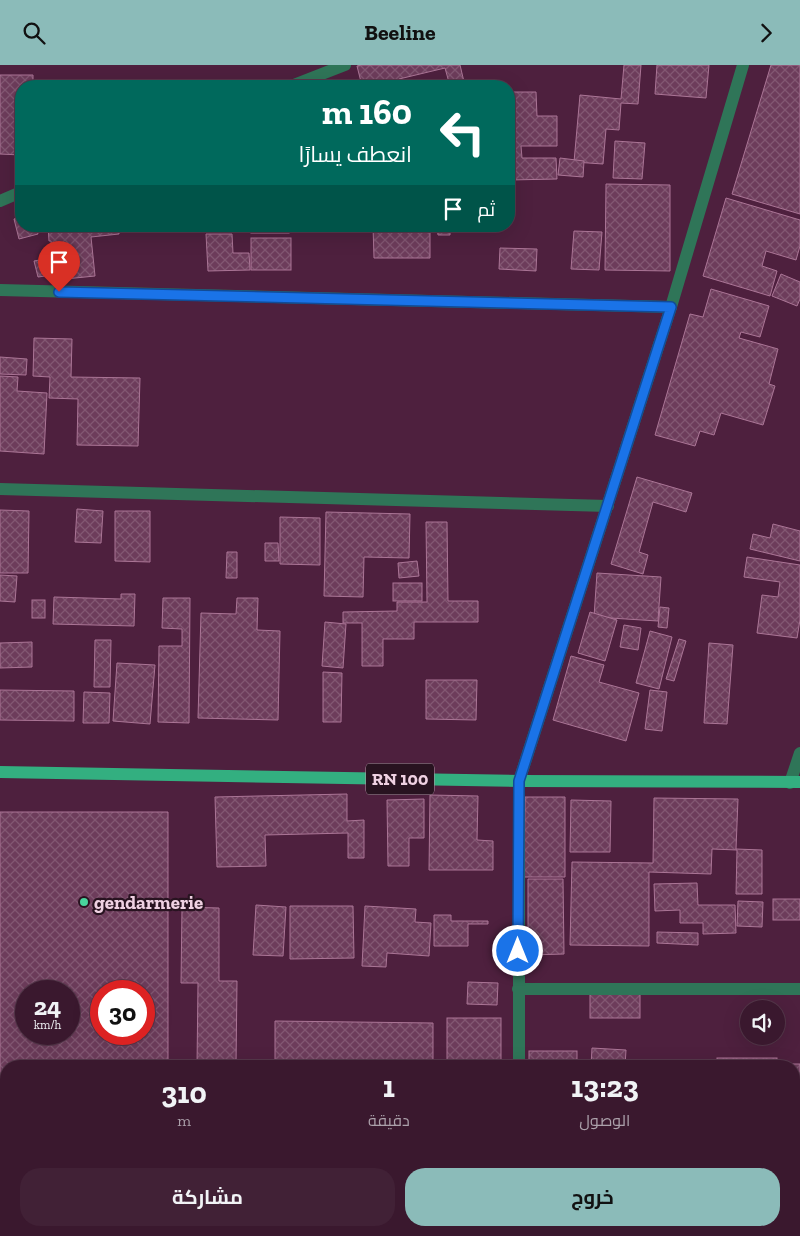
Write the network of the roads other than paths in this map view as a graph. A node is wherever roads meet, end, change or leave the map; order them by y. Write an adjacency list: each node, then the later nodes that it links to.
1 (345, 65): 3 (street)
2 (743, 65): 7 (street)
3 (306, 80)
4 (15, 195): 5 (street)
5 (0, 201)
6 (0, 290): 7 (street)
7 (671, 307): 9 (street)
8 (0, 489): 9 (street)
9 (608, 506): 12 (street)
10 (800, 753): 13 (street)
11 (0, 772): 12 (main road, RN 100)
12 (519, 781): 13 (main road, RN 100); 14 (street)
13 (795, 782)
14 (518, 989): 15 (street); 16 (street)
15 (800, 989)
16 (518, 1060)

